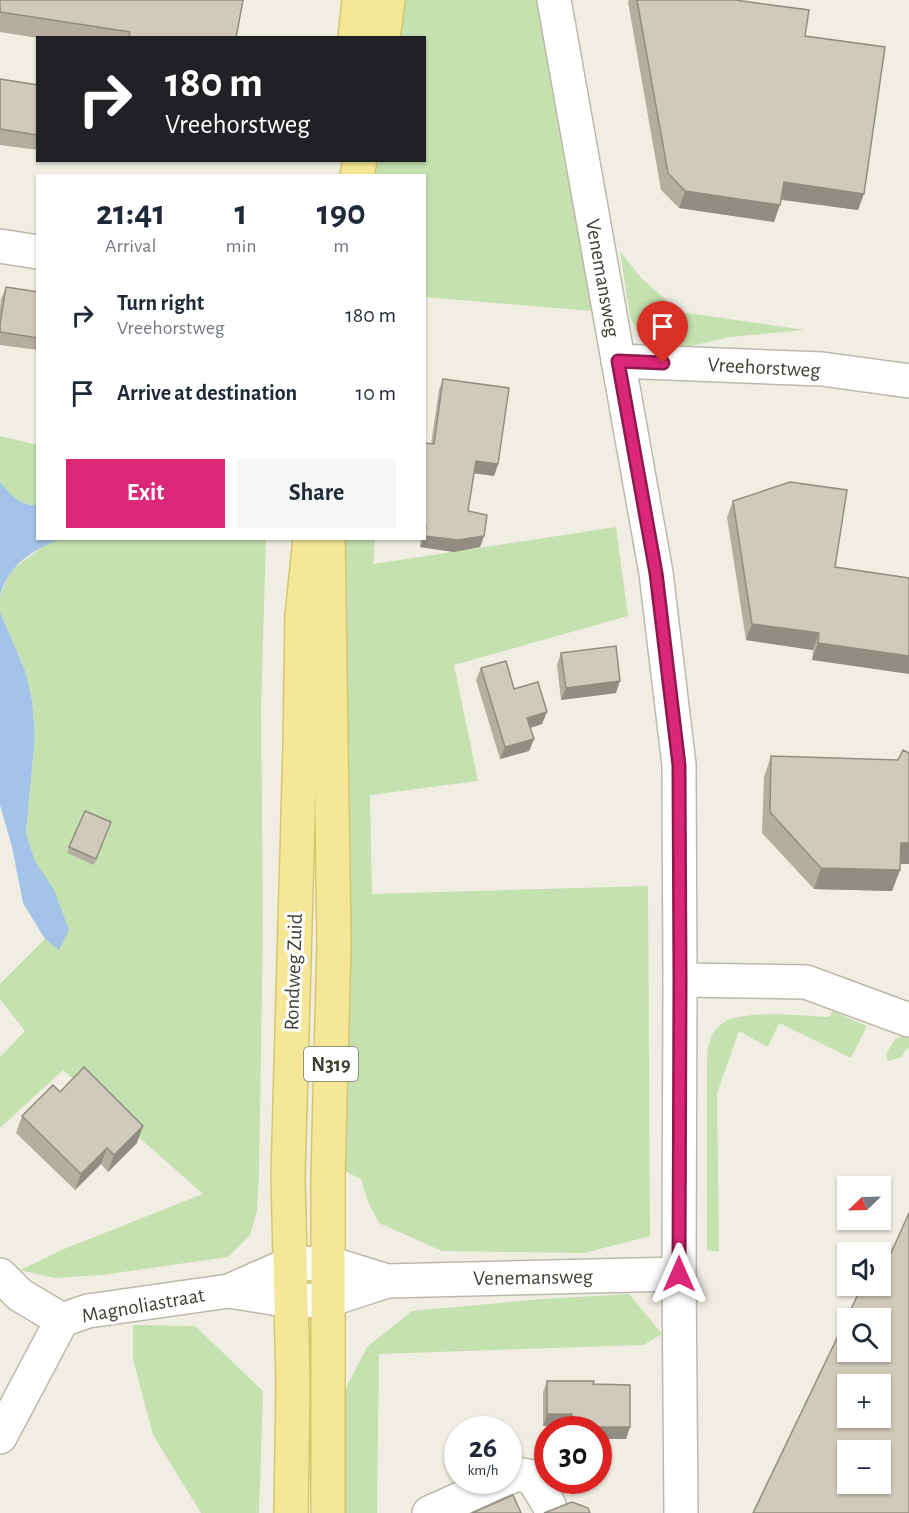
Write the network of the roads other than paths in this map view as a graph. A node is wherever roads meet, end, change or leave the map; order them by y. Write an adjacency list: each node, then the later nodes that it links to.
1 (358, 0): 4 (main road)
2 (388, 0): 5 (main road)
3 (554, 0): 8 (street, Venemansweg)
4 (355, 36)
5 (383, 36)
6 (0, 246): 7 (street)
7 (36, 252)
8 (618, 361): 9 (street, Vreehorstweg); 12 (street, Venemansweg)
9 (909, 381)
10 (310, 540): 15 (main road, Rondweg Zuid / N319)
11 (328, 540): 14 (main road, Rondweg Zuid / N319)
12 (680, 980): 13 (street); 16 (street, Venemansweg)
13 (909, 1020)
14 (328, 1263): 15 (street, Venemansweg); 18 (street, Venemansweg); 21 (main road, Rondweg Zuid / N319)
15 (290, 1264): 19 (street, Magnoliastraat); 20 (main road, Rondweg Zuid / N319)
16 (679, 1274): 18 (street, Venemansweg); 30 (street, Venemansweg)
17 (0, 1275): 22 (street, Magnoliastraat)
18 (387, 1281): 21 (street, Venemansweg)
19 (229, 1291): 20 (street, Magnoliastraat); 22 (street, Magnoliastraat)
20 (291, 1300): 21 (street, Magnoliastraat); 27 (main road, Rondweg Zuid / N319)
21 (328, 1300): 28 (main road, Rondweg Zuid / N319)
22 (62, 1320): 23 (street)
23 (0, 1437)
24 (522, 1475): 26 (street)
25 (471, 1494): 29 (street)
26 (549, 1505)
27 (291, 1513)
28 (328, 1513)
29 (429, 1513)
30 (681, 1513)

